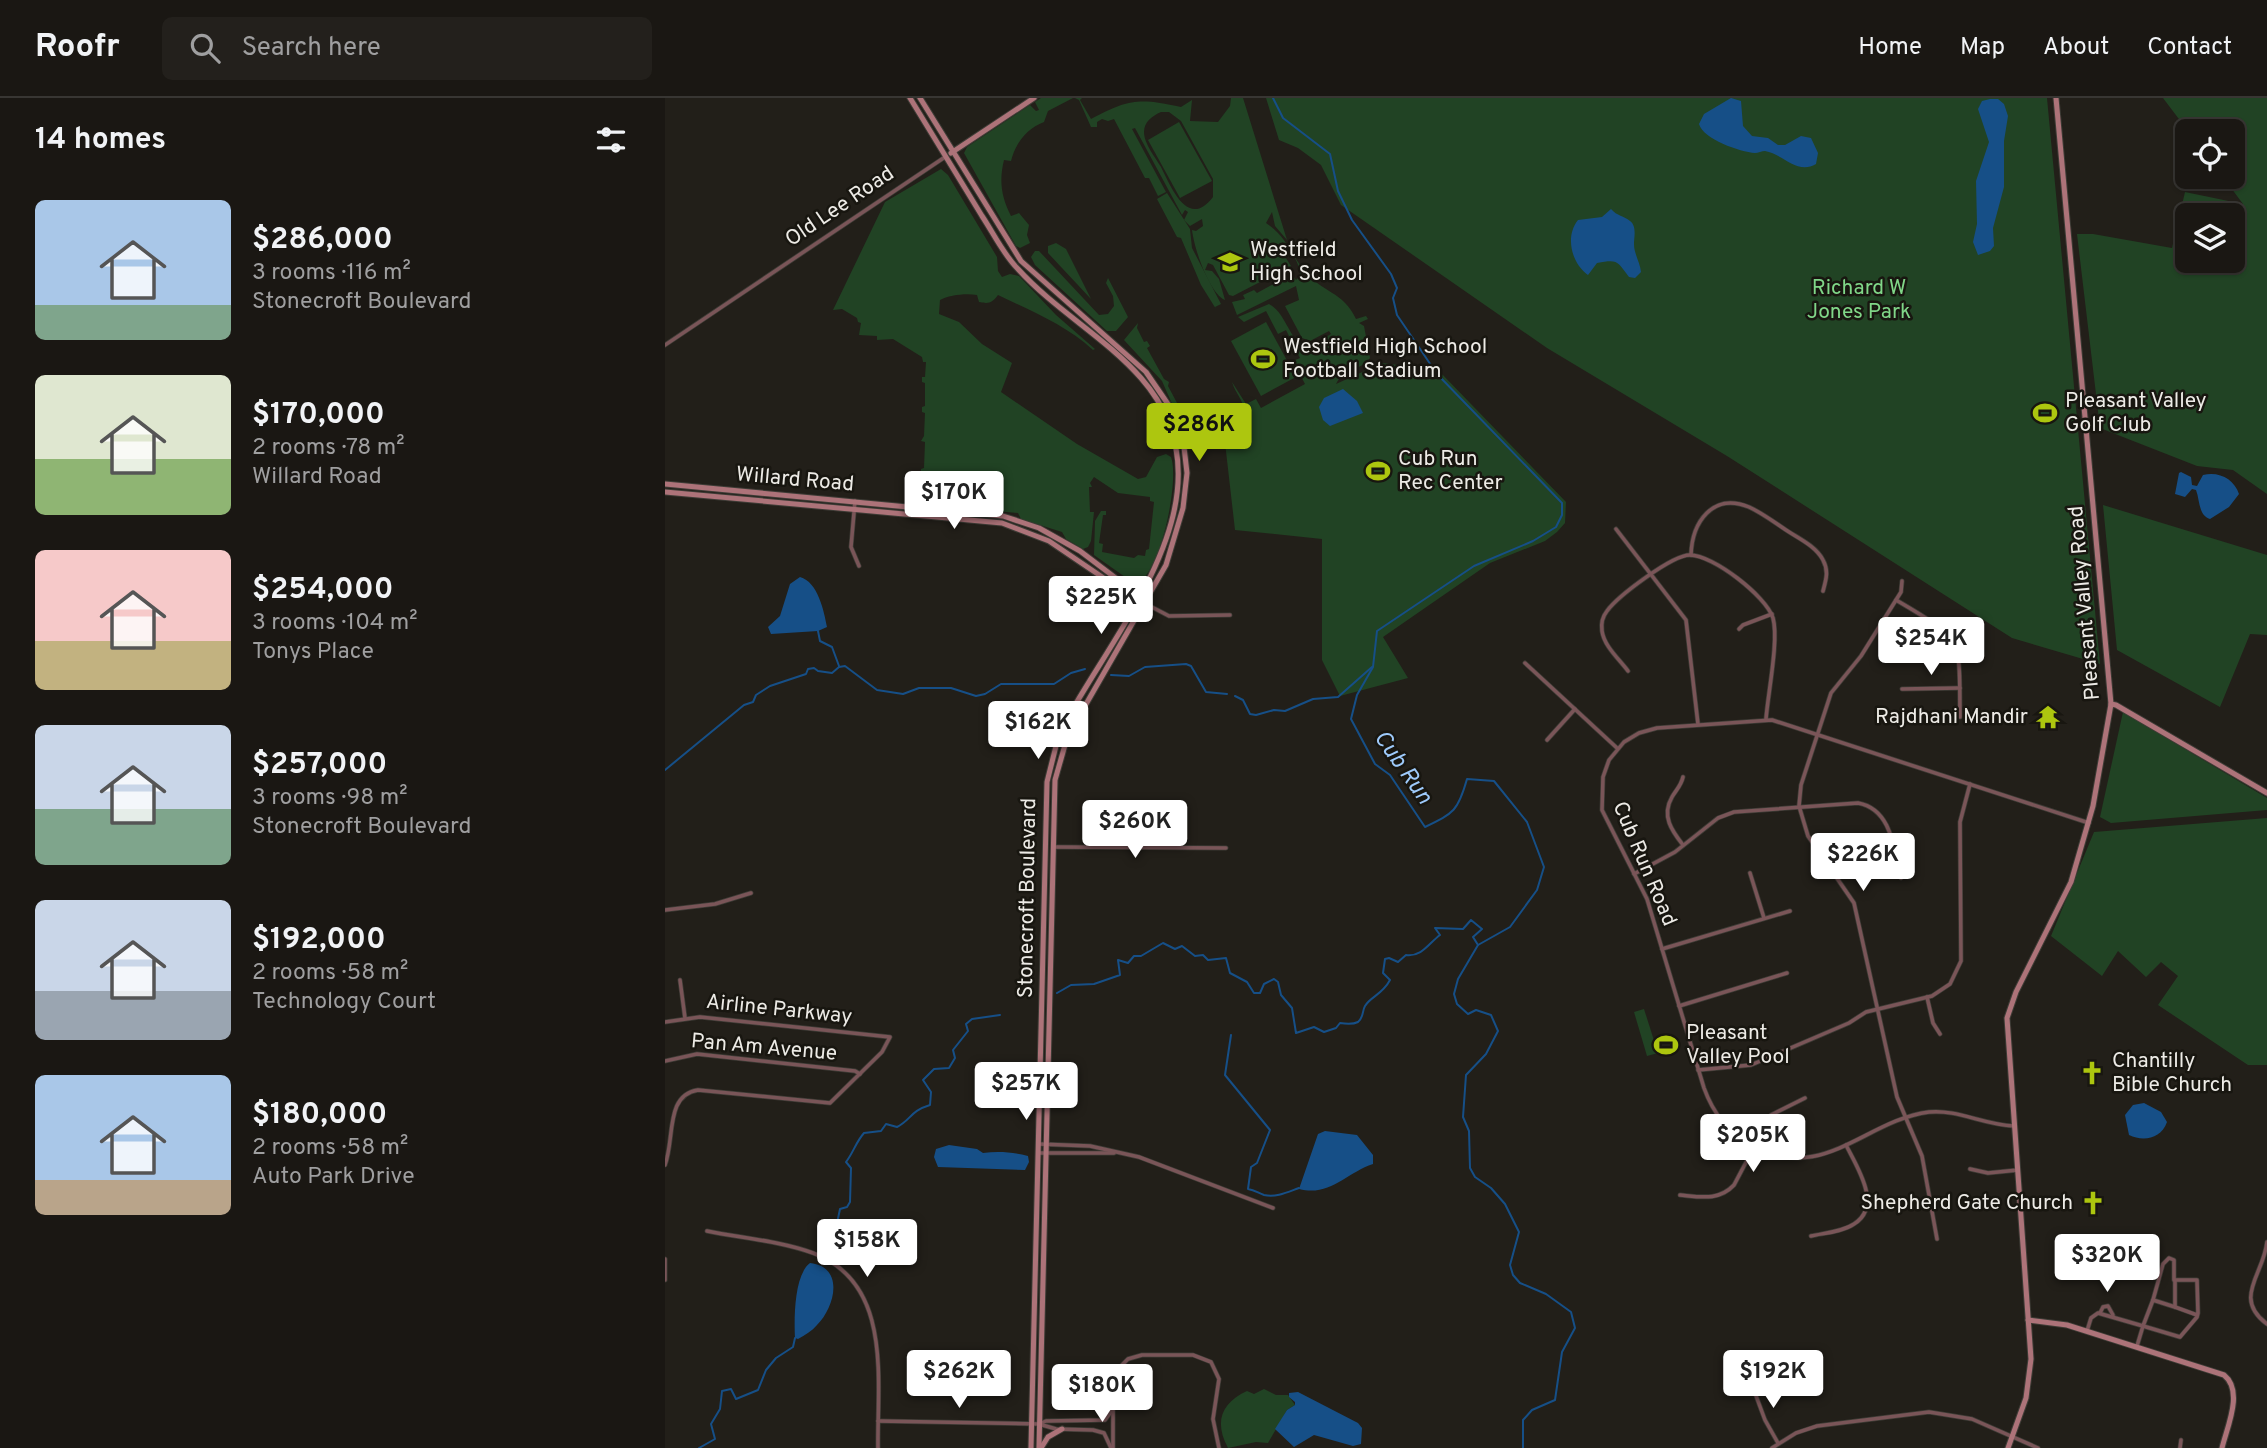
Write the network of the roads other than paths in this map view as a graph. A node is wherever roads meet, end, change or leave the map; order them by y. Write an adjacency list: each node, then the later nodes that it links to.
1 (910, 98): 6 (main road, Stonecroft Boulevard)
2 (920, 98): 5 (main road, Stonecroft Boulevard)
3 (1034, 98): 5 (main road, Old Lee Road)
4 (2056, 98): 28 (main road, Pleasant Valley Road)
5 (953, 151): 6 (main road, Old Lee Road); 20 (main road, Stonecroft Boulevard)
6 (945, 157): 7 (street, Old Lee Road); 18 (main road, Stonecroft Boulevard)
7 (665, 345)
8 (665, 484): 10 (main road, Willard Road)
9 (665, 492): 11 (main road, Willard Road)
10 (855, 501): 11 (street); 18 (main road, Willard Road)
11 (855, 509): 14 (street); 18 (main road, Willard Road)
12 (1616, 529): 15 (street)
13 (1691, 555): 15 (street); 17 (street); 21 (street)
14 (859, 566)
15 (1652, 574): 25 (street); 33 (street)
16 (1902, 581): 19 (street)
17 (1823, 591)
18 (1138, 598): 20 (main road, Willard Road); 31 (main road, Stonecroft Boulevard)
19 (1896, 600): 26 (street); 34 (street)
20 (1146, 604): 22 (street); 45 (main road, Stonecroft Boulevard)
21 (1772, 614): 23 (street); 32 (street)
22 (1230, 615)
23 (1739, 629)
24 (1525, 663): 29 (street)
25 (1628, 671)
26 (1960, 688): 27 (street); 30 (street)
27 (1902, 689)
28 (2111, 704): 40 (main road); 42 (main road, Pleasant Valley Road)
29 (1575, 709): 35 (street); 37 (street)
30 (1960, 717)
31 (1067, 719): 36 (main road); 44 (main road, Stonecroft Boulevard)
32 (1766, 719): 33 (street); 34 (street)
33 (1698, 724): 37 (street)
34 (1817, 734): 39 (street); 41 (street)
35 (1546, 740)
36 (1033, 744)
37 (1618, 748): 48 (street, Cub Run Road)
38 (1683, 777): 43 (street)
39 (1970, 784): 42 (street); 57 (street)
40 (2267, 793)
41 (1799, 806): 43 (street); 49 (street); 59 (street)
42 (2089, 823): 68 (main road, Pleasant Valley Road)
43 (1683, 845): 48 (street)
44 (1044, 846): 45 (street); 69 (main road, Stonecroft Boulevard)
45 (1052, 847): 46 (street); 70 (main road, Stonecroft Boulevard)
46 (1226, 848)
47 (1750, 873): 53 (street)
48 (1634, 874): 54 (street, Cub Run Road)
49 (1901, 878)
50 (751, 893): 51 (street)
51 (665, 910)
52 (1790, 911): 53 (street)
53 (1764, 918): 54 (street)
54 (1662, 949): 58 (street, Cub Run Road)
55 (1787, 973): 58 (street)
56 (680, 980): 60 (street)
57 (1927, 997): 59 (street); 62 (street)
58 (1679, 1006): 64 (street, Cub Run Road)
59 (1878, 1008): 64 (street); 67 (street)
60 (685, 1018): 61 (street, Airline Parkway); 65 (street, Airline Parkway)
61 (665, 1022)
62 (1940, 1034)
63 (665, 1061): 65 (street, Pan Am Avenue)
64 (1698, 1070): 72 (street, Cub Run Road)
65 (860, 1074): 76 (street)
66 (1805, 1098): 72 (street)
67 (1906, 1118): 68 (street, Cub Run Road); 71 (street, Cub Run Road); 83 (street)
68 (2015, 1126): 78 (main road, Pleasant Valley Road)
69 (1039, 1144): 70 (street); 73 (main road, Stonecroft Boulevard)
70 (1047, 1144): 74 (main road, Stonecroft Boulevard); 75 (street)
71 (1846, 1145): 72 (street, Cub Run Road); 82 (street)
72 (1753, 1147): 79 (street)
73 (1039, 1153): 74 (street); 101 (main road, Stonecroft Boulevard)
74 (1047, 1153): 75 (street); 102 (main road, Stonecroft Boulevard)
75 (1123, 1153): 80 (street)
76 (665, 1165)
77 (1970, 1168): 78 (street)
78 (2018, 1170): 93 (main road, Pleasant Valley Road)
79 (1680, 1195)
80 (1272, 1209)
81 (707, 1231): 100 (street)
82 (1811, 1236)
83 (1937, 1239)
84 (2267, 1242): 94 (street)
85 (665, 1259): 86 (street)
86 (665, 1280)
87 (2174, 1282): 88 (street); 89 (street); 91 (street)
88 (2153, 1300): 89 (street); 95 (street)
89 (2175, 1307): 91 (street)
90 (2100, 1313): 92 (street); 92 (street); 96 (street)
91 (2197, 1315): 95 (street)
92 (2114, 1317): 95 (street)
93 (2028, 1320): 96 (main road); 104 (main road, Pleasant Valley Road)
94 (2267, 1324)
95 (2143, 1326): 97 (street)
96 (2087, 1331): 97 (main road)
97 (2137, 1346): 116 (main road)
98 (1752, 1385): 106 (street)
99 (1112, 1399): 102 (street); 110 (street); 111 (street)
100 (878, 1421): 101 (street); 107 (street)
101 (1031, 1424): 102 (street); 108 (main road, Stonecroft Boulevard)
102 (1039, 1424): 103 (street); 109 (main road, Stonecroft Boulevard)
103 (1062, 1430): 109 (main road); 110 (street)
104 (2013, 1436): 106 (street); 113 (main road, Pleasant Valley Road); 114 (street)
105 (2181, 1440): 115 (street)
106 (1778, 1443): 112 (street)
107 (878, 1448)
108 (1031, 1448)
109 (1040, 1448)
110 (1112, 1448)
111 (1219, 1448)
112 (1772, 1448)
113 (2008, 1448)
114 (2038, 1448)
115 (2180, 1448)
116 (2222, 1448)

